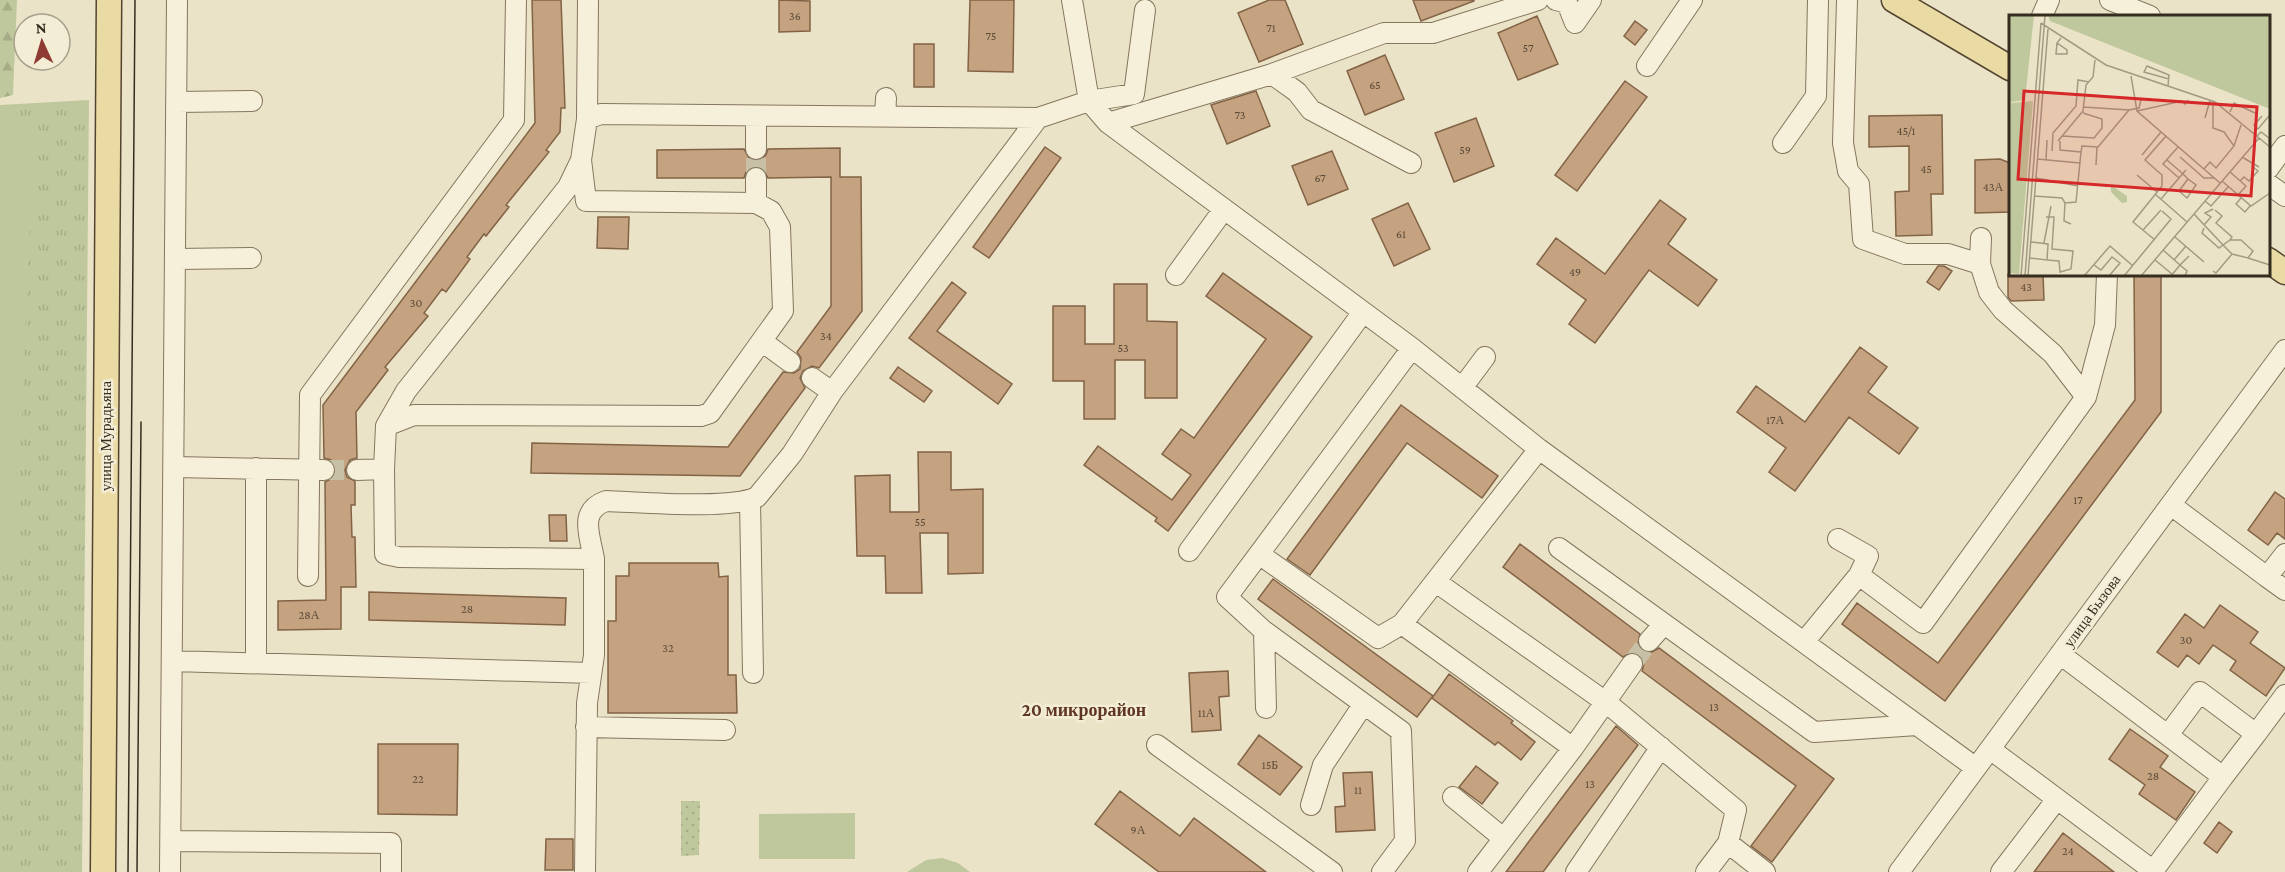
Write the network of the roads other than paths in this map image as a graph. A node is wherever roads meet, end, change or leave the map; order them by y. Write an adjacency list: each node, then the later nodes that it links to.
1 (109, 0): 112 (main road, улица Мурадьяна)
2 (177, 0): 24 (street)
3 (516, 0): 64 (street)
4 (588, 0): 28 (street)
5 (1072, 0): 23 (street)
6 (1538, 0): 20 (street)
7 (1556, 0): 8 (street)
8 (1591, 0)
9 (1692, 0): 18 (street)
10 (1818, 0): 30 (street)
11 (1847, 0): 45 (street)
12 (1894, 0): 19 (main road)
13 (2049, 0): 16 (street)
14 (2110, 0): 17 (street)
15 (1144, 9): 23 (street)
16 (2042, 15)
17 (2148, 15)
18 (1647, 66)
19 (2009, 67)
20 (1272, 74): 29 (street); 34 (street)
21 (886, 98): 26 (street)
22 (252, 101): 24 (street)
23 (1089, 101): 27 (street); 29 (street)
24 (177, 102): 43 (street)
25 (756, 116): 26 (street); 28 (street); 32 (street)
26 (885, 117): 27 (street)
27 (1038, 118): 57 (street)
28 (587, 119): 33 (street)
29 (1108, 123): 40 (street)
30 (1783, 143)
31 (2285, 146): 35 (street)
32 (756, 149)
33 (581, 160): 39 (street); 59 (street)
34 (1411, 163)
35 (2270, 166)
36 (756, 178): 39 (street)
37 (2270, 185): 38 (street)
38 (2285, 196)
39 (756, 203): 50 (street)
40 (1224, 209): 47 (street); 49 (street)
41 (1981, 238): 45 (street)
42 (251, 258): 43 (street)
43 (177, 259): 61 (street)
44 (2270, 261): 46 (main road)
45 (1980, 264): 58 (street)
46 (2285, 272)
47 (1176, 275)
48 (2107, 276): 58 (street)
49 (1363, 312): 51 (street); 70 (street)
50 (763, 342): 54 (street); 59 (street)
51 (1412, 348): 56 (street); 71 (street)
52 (2285, 350): 67 (street, улица Бызова)
53 (1485, 357): 56 (street)
54 (790, 362)
55 (812, 378): 57 (street)
56 (1462, 388): 60 (street)
57 (832, 392): 66 (street)
58 (2086, 397): 75 (street)
59 (386, 426): 63 (street)
60 (1539, 449): 77 (street); 83 (street)
61 (175, 467): 62 (street); 85 (street)
62 (256, 468): 64 (street); 86 (street)
63 (384, 469): 65 (street); 73 (street)
64 (316, 470): 74 (street)
65 (357, 470)
66 (750, 500): 73 (street); 89 (street)
67 (2171, 505): 76 (street); 84 (street, улица Бызова)
68 (1838, 539): 75 (street)
69 (1559, 548): 80 (street)
70 (1189, 551)
71 (1259, 554): 79 (street); 81 (street)
72 (2285, 554): 76 (street)
73 (594, 559): 88 (street)
74 (308, 576)
75 (1859, 576): 83 (street)
76 (2267, 577): 78 (street)
77 (1436, 582): 79 (street); 91 (street)
78 (2285, 590)
79 (1402, 624): 101 (street)
80 (1664, 624): 82 (street); 94 (street)
81 (1264, 631): 92 (street); 93 (street)
82 (1649, 641)
83 (1804, 642): 94 (street)
84 (2060, 654): 98 (street); 102 (street, улица Бызова)
85 (173, 661): 86 (street); 109 (street)
86 (256, 663): 88 (street)
87 (1632, 664): 91 (street)
88 (591, 673): 95 (street)
89 (753, 673)
90 (2285, 695): 97 (street)
91 (1607, 702): 100 (street); 101 (street)
92 (1363, 705): 107 (street); 117 (street)
93 (1266, 708)
94 (1917, 725): 103 (street)
95 (586, 727): 96 (street); 115 (street)
96 (726, 730)
97 (2256, 734): 98 (street); 104 (street)
98 (2168, 735): 104 (street)
99 (1157, 745): 116 (street)
100 (1661, 747): 110 (street); 119 (street)
101 (1572, 748): 108 (street)
102 (1990, 749): 103 (street, улица Бызова); 106 (street)
103 (1976, 768): 122 (street, улица Бызова)
104 (2223, 777): 111 (street)
105 (1453, 797): 108 (street)
106 (2057, 799): 111 (street); 123 (street)
107 (1311, 805)
108 (1503, 838): 118 (street)
109 (171, 841): 113 (street); 114 (street)
110 (1728, 843): 120 (street); 121 (street)
111 (2154, 871)
112 (103, 872)
113 (170, 872)
114 (391, 872)
115 (585, 872)
116 (1332, 872)
117 (1382, 872)
118 (1478, 872)
119 (1576, 872)
120 (1706, 872)
121 (1766, 872)
122 (1899, 872)
123 (2001, 872)

